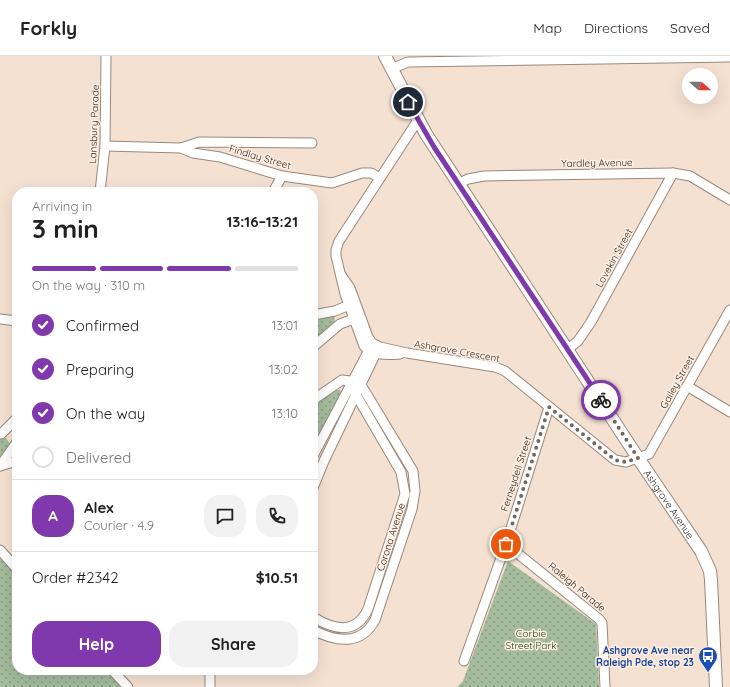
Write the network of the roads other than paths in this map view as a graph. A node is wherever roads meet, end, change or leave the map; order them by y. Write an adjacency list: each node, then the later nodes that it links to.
1 (106, 56): 8 (street, Lansbury Parade)
2 (385, 56): 5 (main road, Ashgrove Avenue)
3 (706, 57): 4 (street); 5 (street)
4 (730, 57)
5 (391, 69): 6 (main road, Ashgrove Avenue)
6 (418, 120): 12 (street); 13 (main road, Ashgrove Avenue)
7 (312, 143): 9 (street, Findlay Street)
8 (105, 146): 9 (street, Findlay Street); 14 (street, Lansbury Parade)
9 (181, 148): 11 (street, Findlay Street)
10 (673, 173): 13 (street, Yardley Avenue); 16 (street, Yardley Avenue); 27 (street, Lovekin Street)
11 (282, 176): 12 (street, Findlay Street); 15 (street)
12 (380, 178): 17 (street)
13 (458, 184): 27 (main road, Ashgrove Avenue)
14 (101, 187)
15 (276, 187)
16 (730, 200)
17 (352, 304): 19 (street); 21 (street)
18 (730, 310): 29 (street, Gailey Street)
19 (332, 312): 20 (street); 24 (street)
20 (318, 314)
21 (357, 318): 24 (street); 26 (street)
22 (0, 319): 23 (street)
23 (12, 320)
24 (335, 328): 25 (street)
25 (318, 343)
26 (373, 349): 28 (street); 32 (street, Ashgrove Crescent)
27 (568, 349): 39 (main road, Ashgrove Avenue)
28 (357, 384): 30 (street); 31 (street, Corona Avenue); 37 (street); 47 (street, Corona Avenue)
29 (687, 386): 33 (street); 39 (street, Gailey Street)
30 (318, 396)
31 (356, 396): 42 (street); 46 (street, Corona Avenue)
32 (549, 407): 39 (street, Ashgrove Crescent); 43 (street, Ferneydell Street)
33 (730, 412)
34 (12, 423): 35 (street)
35 (1, 434): 36 (street)
36 (12, 440)
37 (318, 448)
38 (12, 449): 41 (street)
39 (638, 458): 56 (main road, Ashgrove Avenue)
40 (12, 462): 41 (street)
41 (0, 466)
42 (318, 476)
43 (506, 544): 50 (street, Ferneydell Street); 55 (street, Raleigh Parade)
44 (0, 550): 45 (street)
45 (12, 563)
46 (368, 609): 47 (street); 48 (street, Corona Avenue)
47 (378, 611): 49 (street, Corona Avenue)
48 (318, 620)
49 (318, 632)
50 (464, 661)
51 (117, 675): 53 (street)
52 (210, 675): 54 (street)
53 (128, 687)
54 (210, 687)
55 (606, 687)
56 (716, 687)

